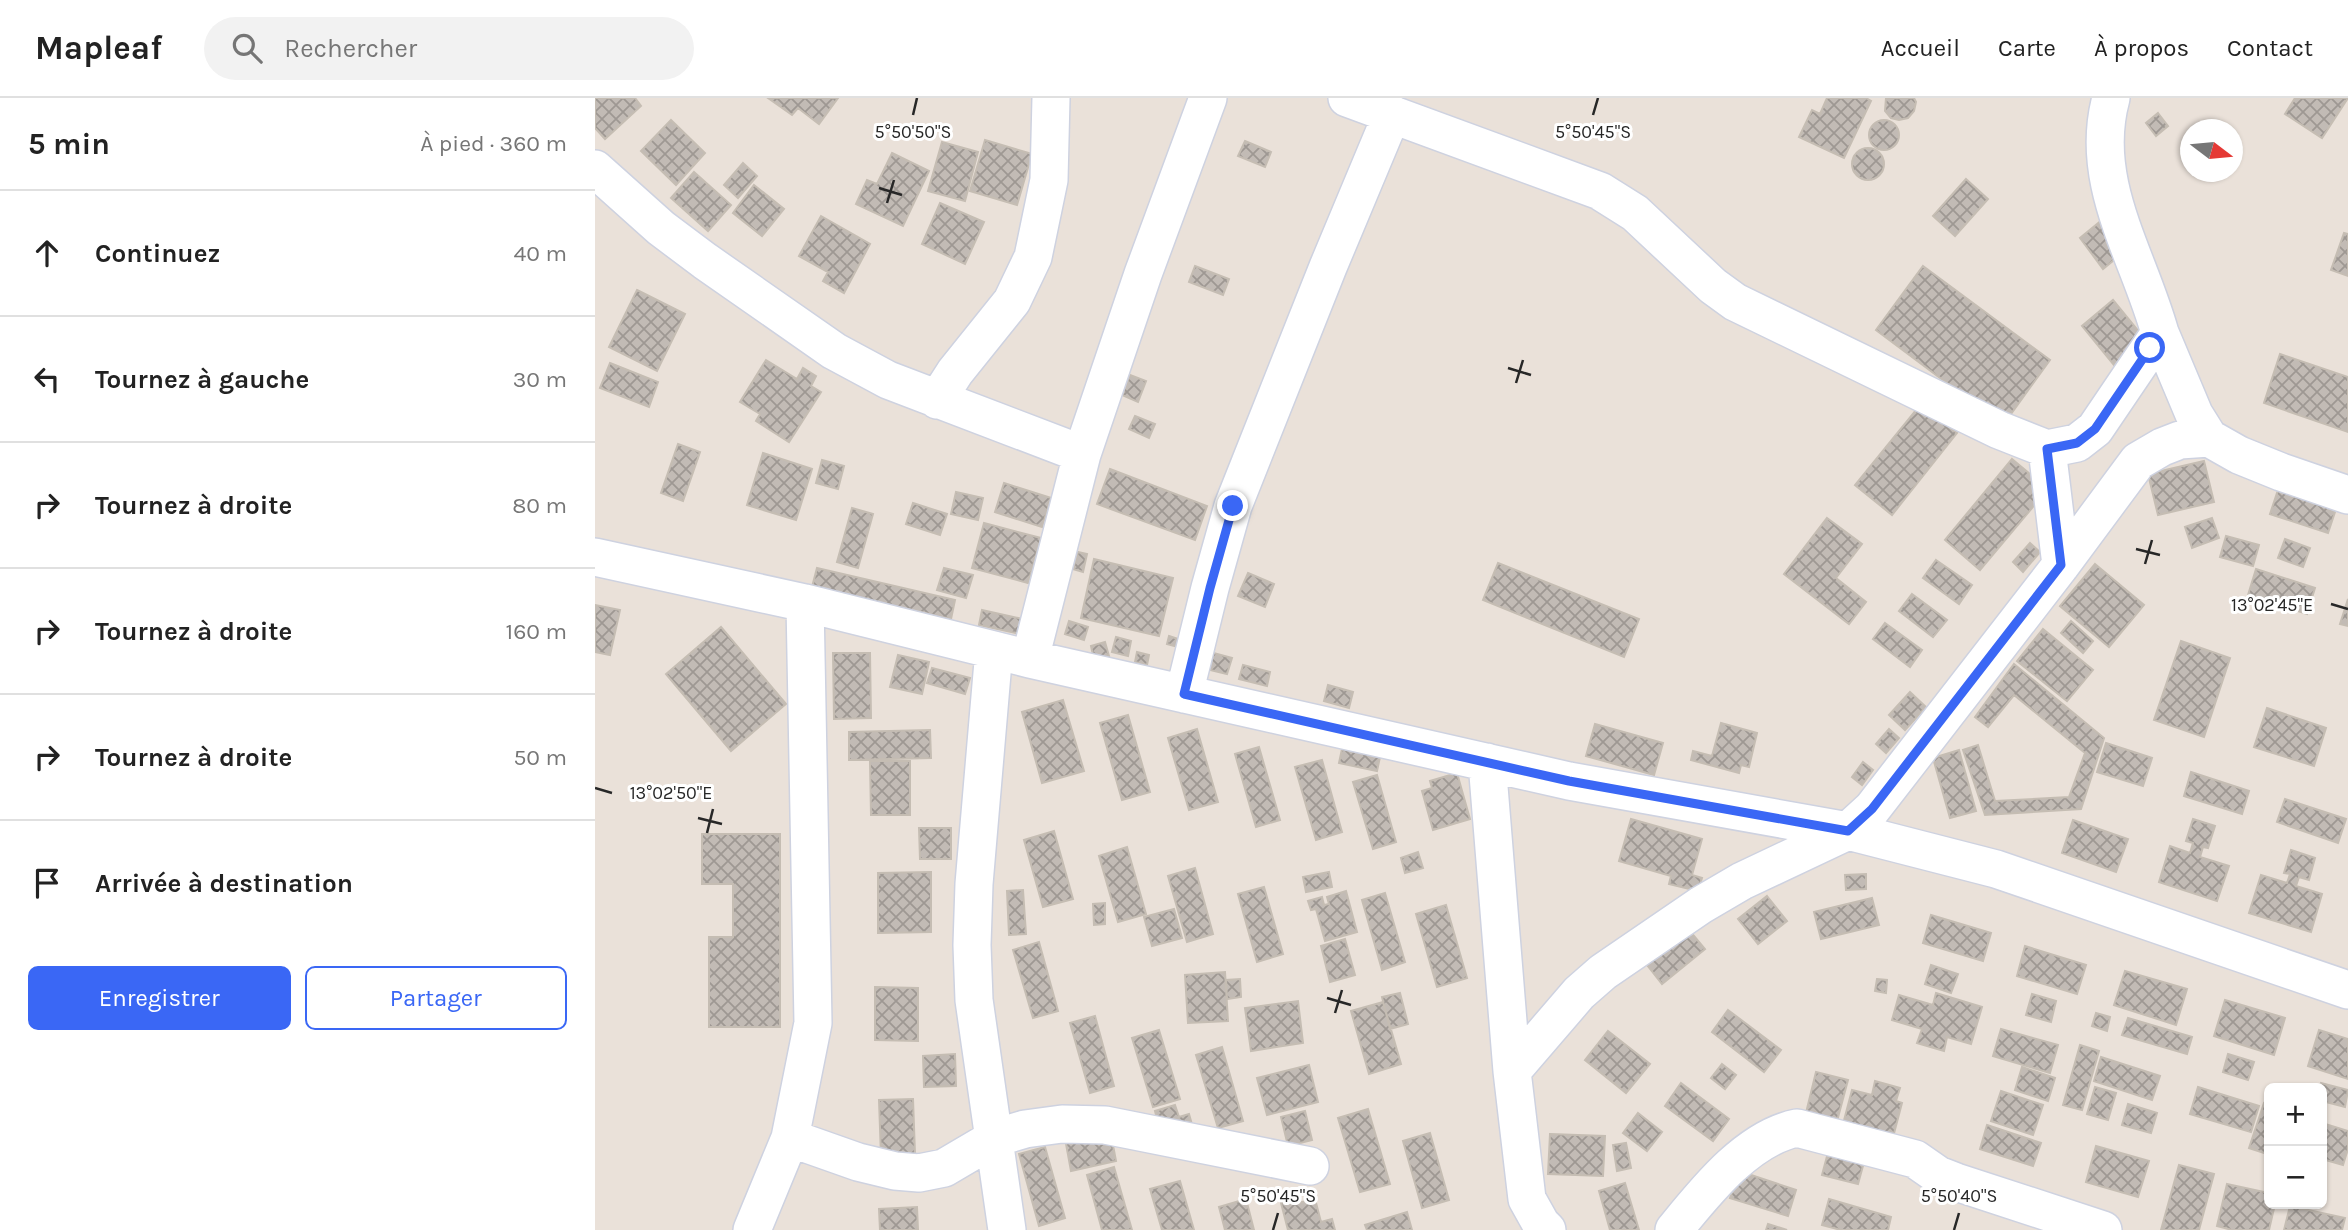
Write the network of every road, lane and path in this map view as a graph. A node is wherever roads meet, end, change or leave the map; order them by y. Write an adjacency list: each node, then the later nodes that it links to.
1 (1051, 98): 8 (street)
2 (1208, 98): 11 (street)
3 (1347, 98): 5 (street)
4 (2111, 98): 7 (street)
5 (1392, 114): 10 (street); 18 (street)
6 (595, 169): 8 (street)
7 (2160, 333): 9 (street); 10 (street)
8 (937, 400): 11 (street)
9 (2209, 438): 12 (street); 14 (street)
10 (2047, 449): 14 (street)
11 (1082, 454): 17 (street)
12 (2348, 495)
13 (595, 557): 15 (street)
14 (2061, 565): 20 (street)
15 (805, 603): 16 (street); 23 (street)
16 (994, 650): 17 (street); 24 (street)
17 (1030, 660): 18 (street)
18 (1184, 694): 19 (street)
19 (1487, 761): 20 (street); 22 (street)
20 (1848, 831): 21 (street); 22 (street)
21 (2348, 990)
22 (1512, 1071): 28 (street)
23 (790, 1138): 24 (street); 26 (street)
24 (995, 1138): 25 (street); 27 (street)
25 (1310, 1166)
26 (753, 1230)
27 (1007, 1230)
28 (1548, 1230)
29 (1674, 1230): 30 (street)
30 (2102, 1230)

